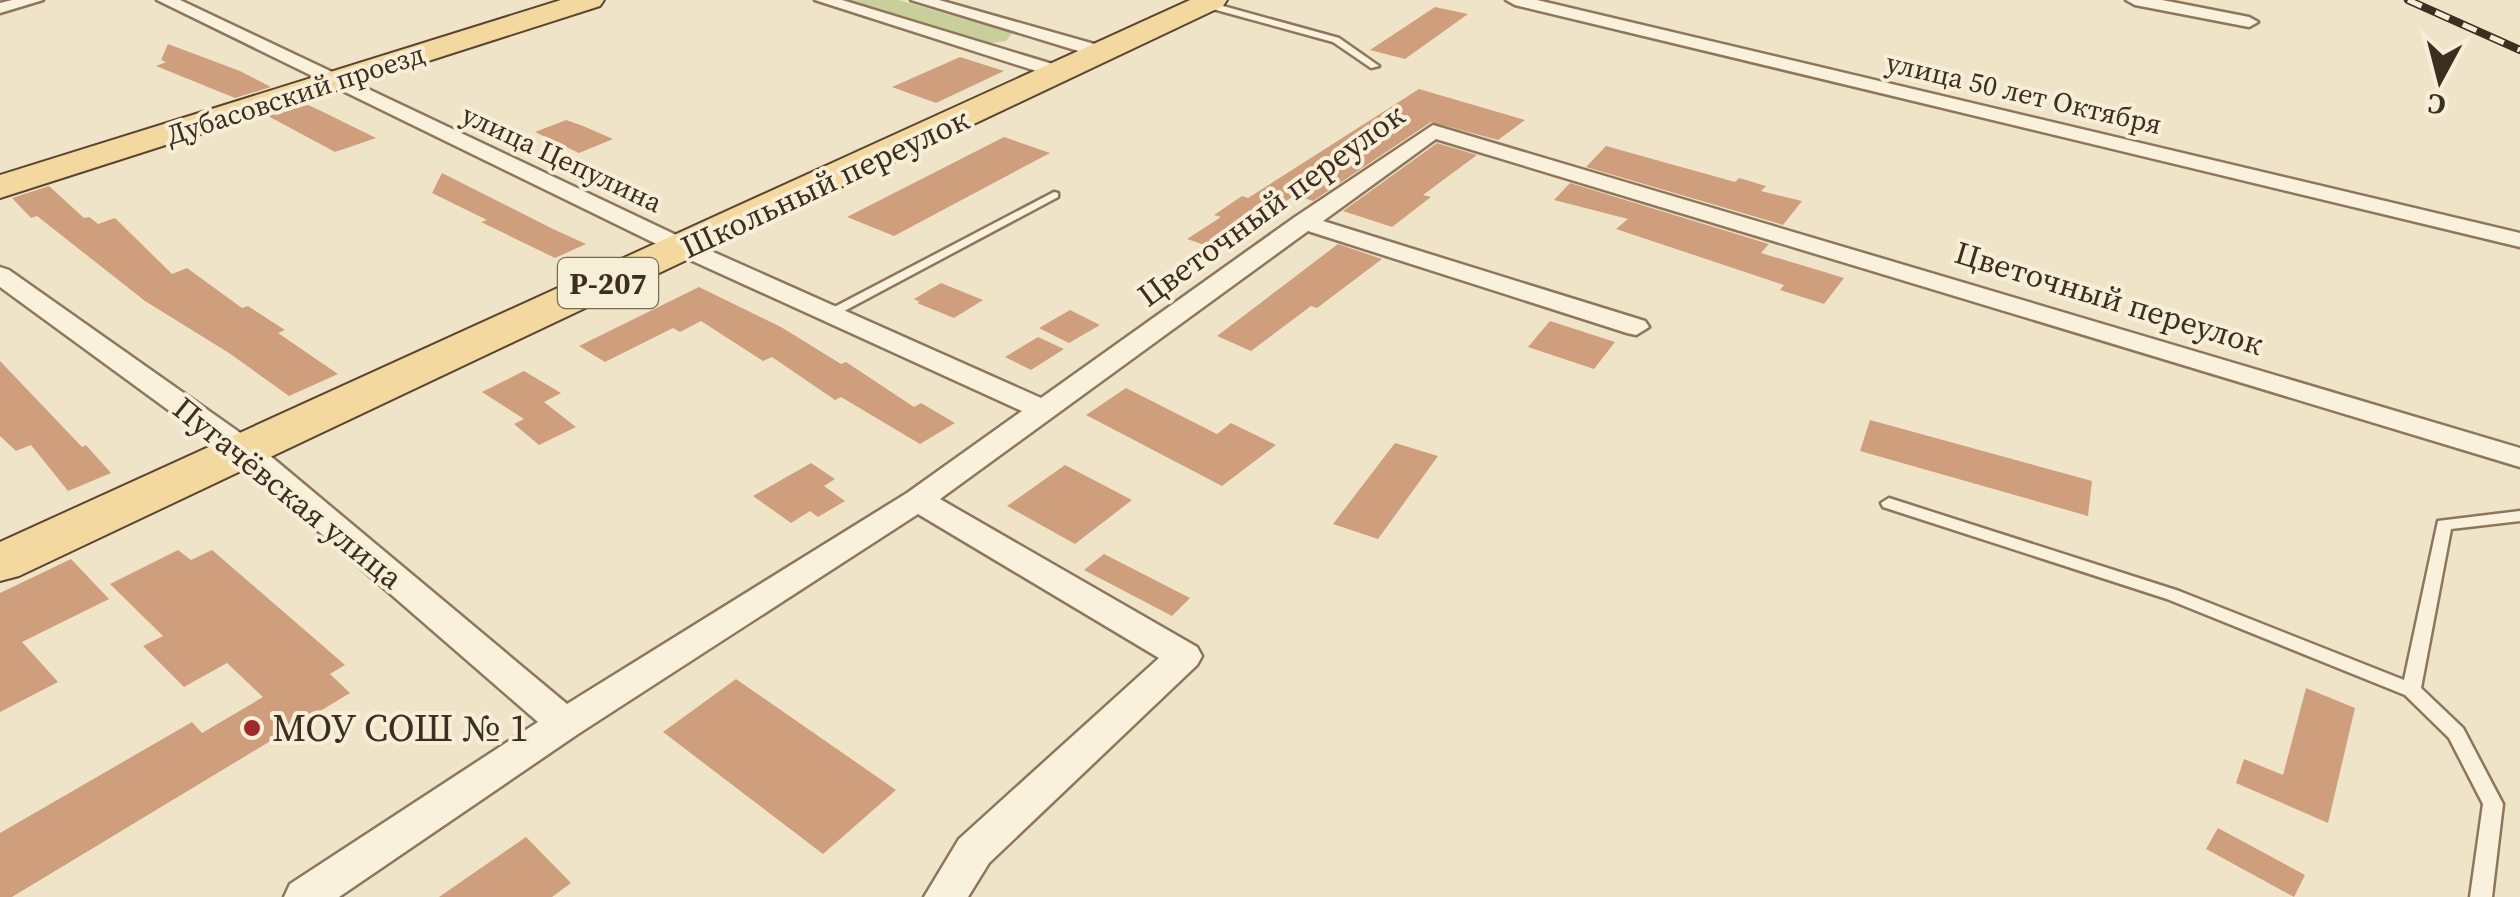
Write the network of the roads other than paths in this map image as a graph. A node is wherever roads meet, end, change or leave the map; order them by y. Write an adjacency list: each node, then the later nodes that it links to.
1 (34, 0): 9 (street)
2 (166, 0): 14 (street, улица Цепулина)
3 (590, 0): 14 (main road, Дубасовский проезд)
4 (824, 0): 13 (street)
5 (920, 0): 11 (street)
6 (1515, 0): 18 (street, улица 50 лет Октября)
7 (2135, 0): 10 (street)
8 (1209, 2): 11 (main road, Школьный переулок / Р-207); 12 (lane)
9 (0, 8)
10 (2249, 22)
11 (1105, 53): 13 (main road, Школьный переулок / Р-207)
12 (1374, 66)
13 (1062, 73): 19 (main road, Школьный переулок / Р-207)
14 (332, 82): 15 (main road, Дубасовский проезд); 19 (street, улица Цепулина)
15 (0, 188)
16 (1054, 195): 21 (lane)
17 (1303, 222): 22 (street); 23 (street, Цветочный переулок); 25 (street, Цветочный переулок)
18 (2520, 240)
19 (684, 248): 21 (street, улица Цепулина); 24 (main road, Школьный переулок / Р-207)
20 (0, 275): 24 (street, Пугачёвская улица)
21 (828, 314): 23 (street, улица Цепулина)
22 (1636, 327)
23 (1046, 411): 26 (street, Цветочный переулок)
24 (245, 451): 29 (main road, Школьный переулок / Р-207); 31 (street, Пугачёвская улица)
25 (2520, 458)
26 (918, 500): 31 (street, Цветочный переулок); 33 (street)
27 (1890, 503): 30 (lane)
28 (2520, 516): 30 (lane)
29 (0, 563)
30 (2411, 690): 34 (lane)
31 (565, 724): 32 (street, Цветочный переулок)
32 (305, 897)
33 (945, 897)
34 (2480, 897)

